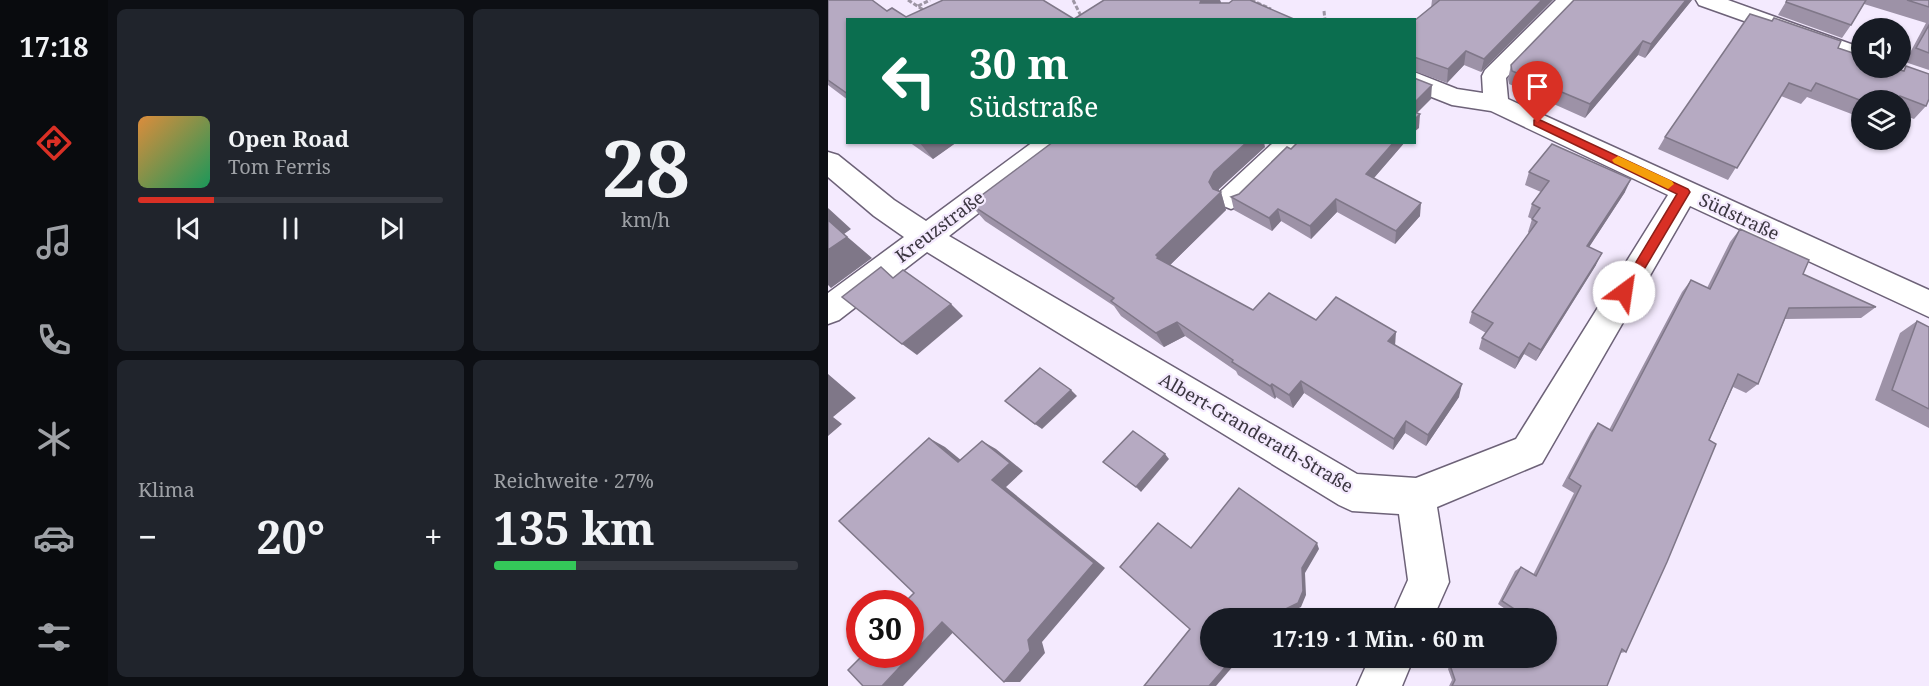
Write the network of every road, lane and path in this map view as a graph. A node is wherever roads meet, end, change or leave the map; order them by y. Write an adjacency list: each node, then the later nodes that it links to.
1 (908, 0): 7 (path)
2 (930, 0): 7 (path)
3 (1073, 0): 12 (path)
4 (1251, 0): 9 (path)
5 (1569, 0): 16 (street)
6 (1707, 0): 8 (street)
7 (917, 6): 11 (path)
8 (1748, 7): 14 (street)
9 (1272, 10)
10 (1324, 11): 13 (path)
11 (927, 13)
12 (1082, 18)
13 (1325, 18)
14 (1851, 51)
15 (1416, 81): 16 (street, Südstraße)
16 (1496, 103): 20 (street, Südstraße)
17 (1049, 144): 22 (street, Kreuzstraße)
18 (1289, 144): 21 (street)
19 (828, 162): 22 (street, Albert-Granderath-Straße)
20 (1684, 192): 23 (street, Südstraße); 25 (street, Albert-Granderath-Straße)
21 (1231, 198)
22 (926, 237): 24 (street, Kreuzstraße); 25 (street, Albert-Granderath-Straße)
23 (1926, 295)
24 (828, 311)
25 (1416, 497): 26 (street)
26 (1417, 608)
27 (1388, 668): 28 (street)
28 (1380, 686)

